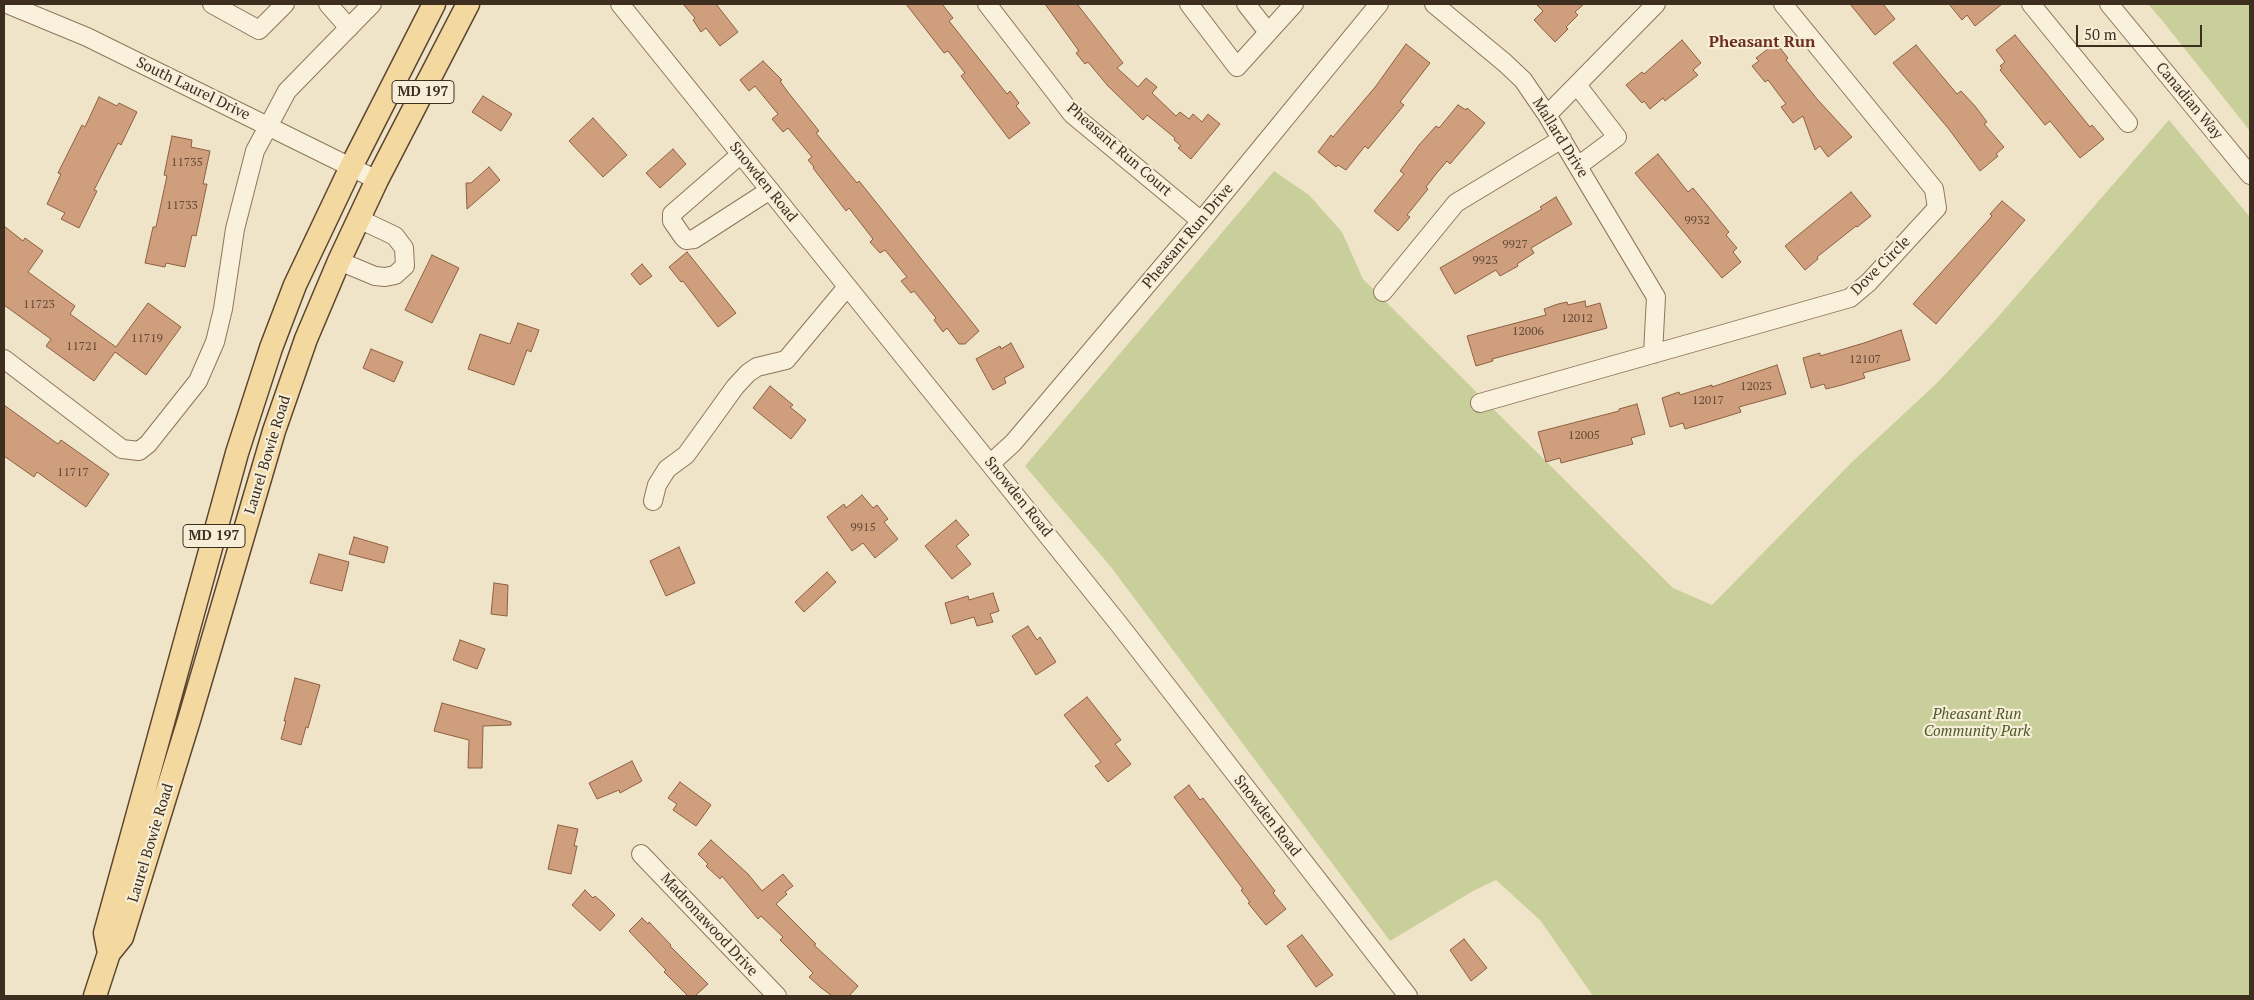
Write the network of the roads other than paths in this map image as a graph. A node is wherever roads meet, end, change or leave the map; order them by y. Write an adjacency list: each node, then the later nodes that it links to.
1 (7, 4): 19 (street, South Laurel Drive)
2 (212, 4): 3 (street)
3 (284, 4)
4 (328, 4): 20 (street)
5 (372, 4): 20 (street)
6 (434, 4): 29 (main road, Laurel Bowie Road / MD 197)
7 (468, 4): 31 (main road, Laurel Bowie Road / MD 197)
8 (620, 4): 27 (street, Snowden Road)
9 (987, 4): 34 (street, Pheasant Run Court)
10 (1189, 4): 21 (street)
11 (1246, 4): 21 (street)
12 (1294, 4): 21 (street)
13 (1379, 4): 34 (street, Pheasant Run Drive)
14 (1434, 4): 23 (street, Mallard Drive)
15 (1656, 4): 22 (street)
16 (1783, 4): 38 (street, Dove Circle)
17 (2031, 4): 24 (street)
18 (2109, 4): 30 (street, Canadian Way)
19 (42, 10): 25 (street, South Laurel Drive)
20 (349, 28): 25 (street)
21 (1268, 32)
22 (1577, 85): 23 (street); 28 (street)
23 (1548, 115): 26 (street, Mallard Drive)
24 (2128, 123)
25 (268, 126): 29 (street, South Laurel Drive); 39 (street)
26 (1562, 139): 28 (street, Mallard Drive); 37 (street)
27 (741, 154): 32 (street, Snowden Road); 32 (street)
28 (1578, 166): 38 (street, Mallard Drive)
29 (351, 167): 31 (street, South Laurel Drive); 44 (main road, Laurel Bowie Road / MD 197)
30 (2250, 175)
31 (377, 180): 33 (main road, Laurel Bowie Road / MD 197)
32 (770, 190): 36 (street, Snowden Road)
33 (359, 219): 35 (main road, Laurel Bowie Road / MD 197); 35 (street)
34 (1201, 221): 41 (street, Pheasant Run Drive)
35 (339, 261): 44 (main road, Laurel Bowie Road / MD 197)
36 (847, 286): 41 (street, Snowden Road); 42 (street)
37 (1383, 292)
38 (1653, 354): 40 (street, Dove Circle)
39 (4, 359)
40 (1480, 403)
41 (991, 463): 45 (street, Snowden Road)
42 (653, 501)
43 (641, 854): 47 (street, Madronawood Drive)
44 (109, 953): 46 (main road, Laurel Bowie Road / MD 197)
45 (1402, 994)
46 (95, 996)
47 (777, 996)

